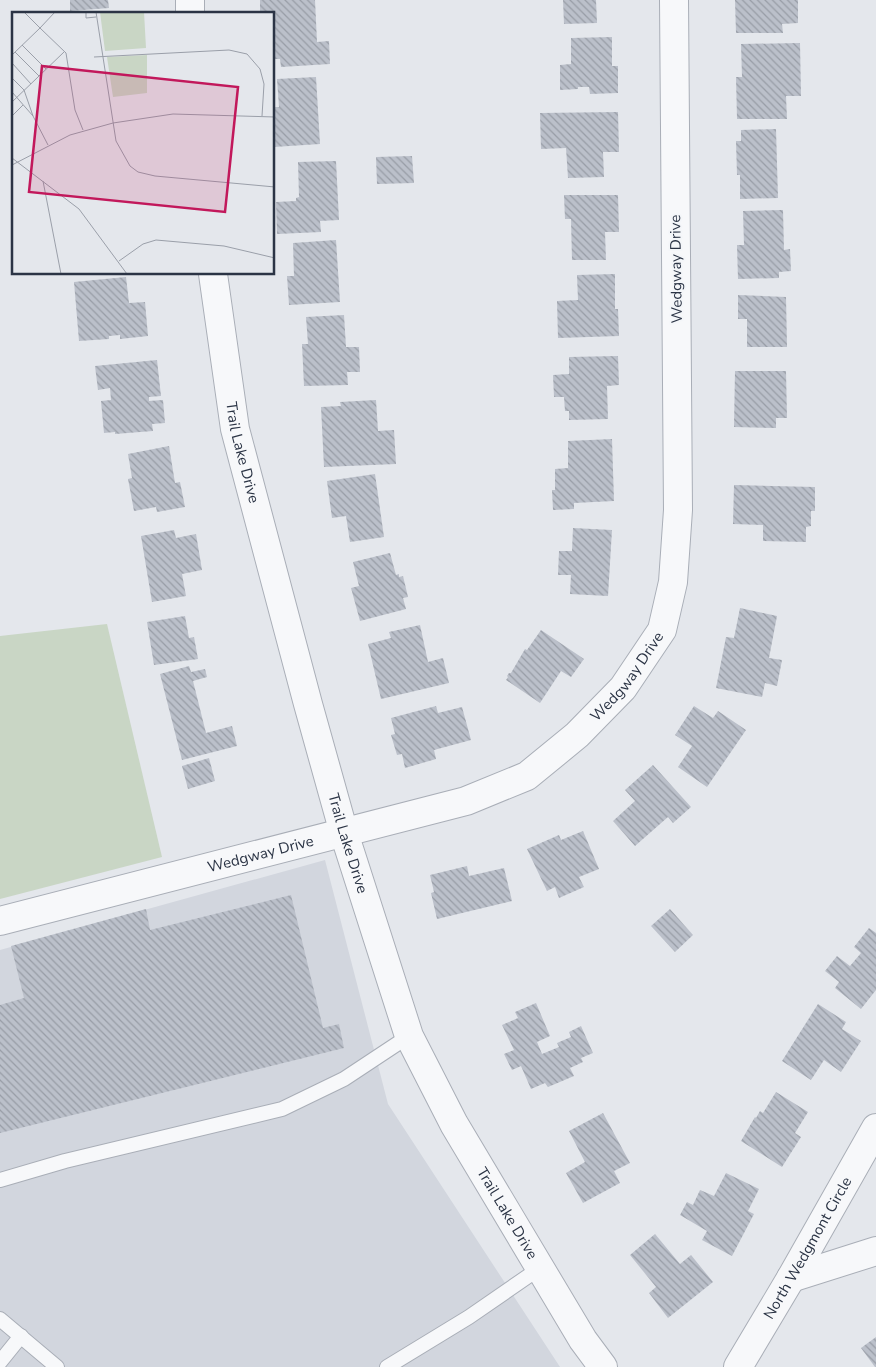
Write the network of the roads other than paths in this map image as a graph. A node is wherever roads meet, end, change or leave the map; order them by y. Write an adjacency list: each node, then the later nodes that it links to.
1 (674, 0): 3 (street, Wedgway Drive)
2 (213, 275): 3 (street, Trail Lake Drive)
3 (344, 833): 4 (street, Wedgway Drive); 5 (street, Trail Lake Drive)
4 (0, 922)
5 (409, 1036): 7 (lane); 9 (street, Trail Lake Drive)
6 (876, 1128): 10 (street, North Wedgmont Circle)
7 (0, 1180)
8 (876, 1251): 10 (street)
9 (540, 1268): 15 (lane); 16 (street, Trail Lake Drive)
10 (791, 1278): 17 (street, North Wedgmont Circle)
11 (0, 1319): 12 (lane)
12 (21, 1336): 13 (lane); 14 (lane)
13 (0, 1362)
14 (57, 1367)
15 (387, 1367)
16 (603, 1367)
17 (738, 1367)

